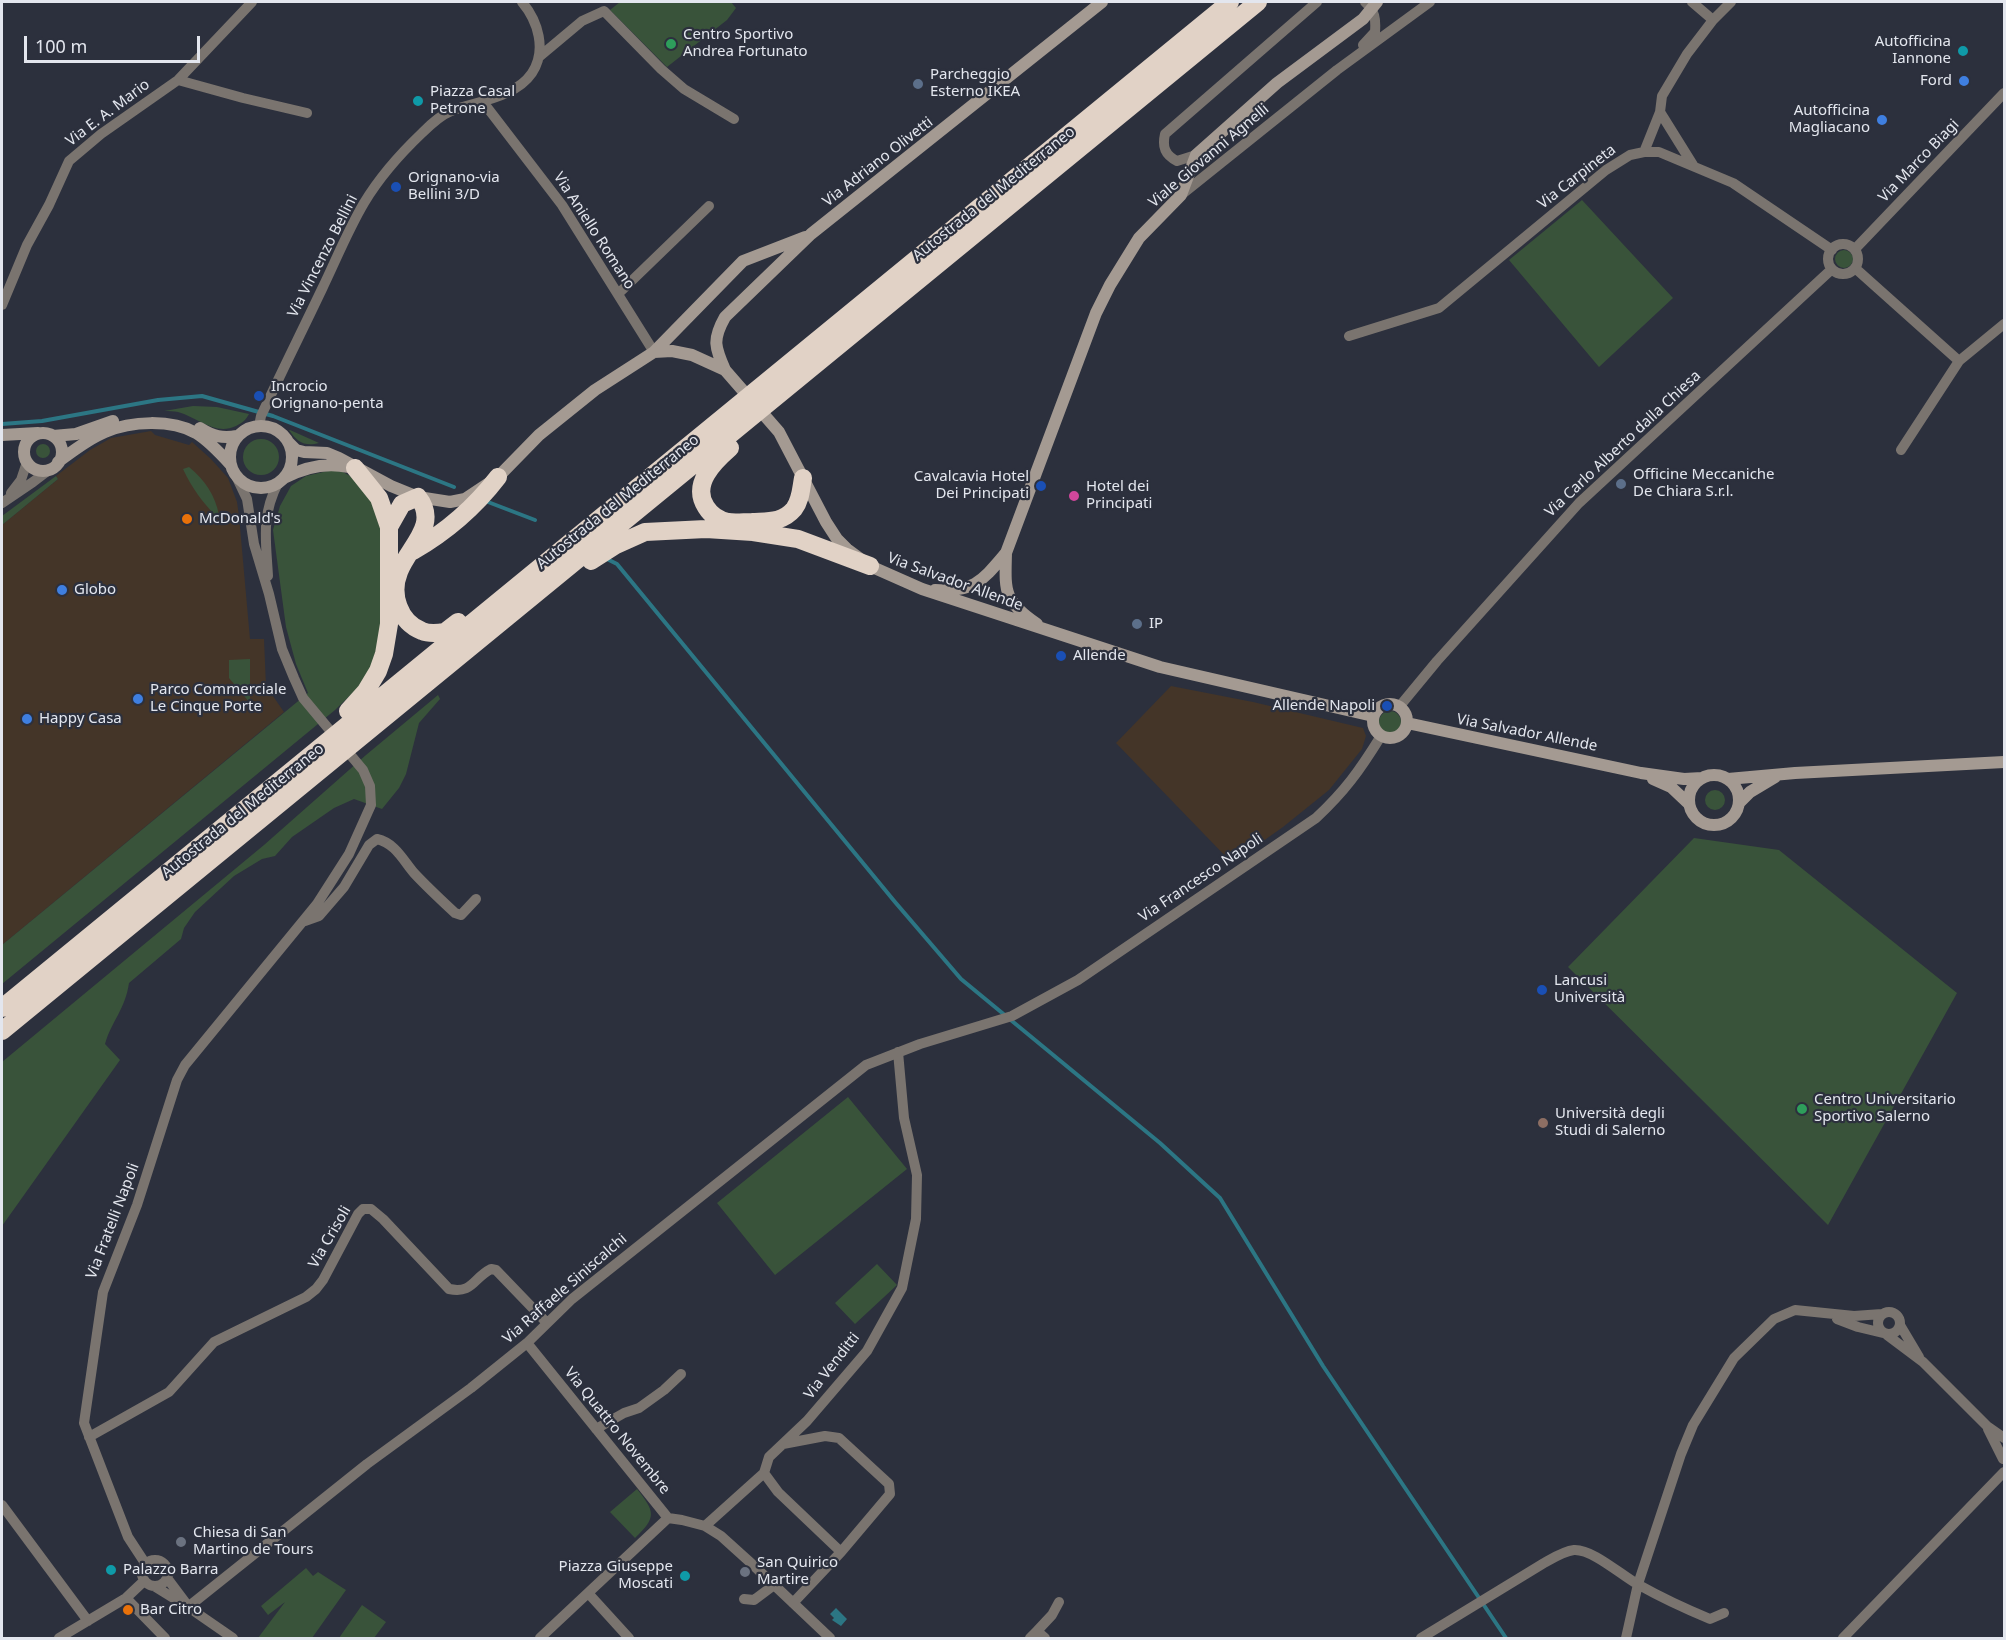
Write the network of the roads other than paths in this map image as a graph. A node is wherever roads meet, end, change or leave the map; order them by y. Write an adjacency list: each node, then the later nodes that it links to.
1 (252, 2): 17 (street, Via E. A. Mario)
2 (522, 2): 14 (street)
3 (1102, 2): 28 (street, Via Adriano Olivetti)
4 (1218, 2): 15 (highway)
5 (1230, 2): 15 (highway, Autostrada del Mediterraneo)
6 (1258, 2): 40 (highway, Autostrada del Mediterraneo)
7 (1317, 2): 24 (street)
8 (1365, 2): 16 (street)
9 (1377, 2): 24 (street)
10 (1430, 2): 16 (street, Viale Giovanni Agnelli)
11 (1692, 2): 13 (street)
12 (1731, 2): 13 (street)
13 (1713, 20): 20 (street)
14 (539, 57): 19 (street, Via Vincenzo Bellini); 22 (street, Via Vincenzo Bellini)
15 (1150, 66): 40 (highway, Autostrada del Mediterraneo)
16 (1337, 70): 26 (street, Viale Giovanni Agnelli)
17 (178, 80): 21 (street); 34 (street, Via E. A. Mario)
18 (2004, 93): 29 (street, Via Marco Biagi)
19 (483, 102): 33 (street, Via Aniello Romano); 41 (street, Via Vincenzo Bellini)
20 (1660, 112): 23 (street); 25 (street)
21 (307, 113)
22 (734, 119)
23 (1644, 152): 25 (street); 36 (street, Via Carpineta)
24 (1196, 155): 26 (street)
25 (1693, 165): 30 (street)
26 (1181, 195): 61 (street, Viale Giovanni Agnelli)
27 (709, 206): 33 (street)
28 (811, 234): 37 (street); 39 (street, Via Adriano Olivetti)
29 (1855, 249): 30 (street); 32 (street)
30 (1832, 250): 31 (street)
31 (1833, 269): 32 (street); 68 (street, Via Carlo Alberto dalla Chiesa)
32 (1859, 271): 38 (street)
33 (618, 294): 37 (street, Via Aniello Romano)
34 (2, 305)
35 (2004, 324): 38 (street)
36 (1349, 336)
37 (654, 352): 39 (street, Via Salvador Allende); 53 (street)
38 (1959, 361): 48 (street)
39 (725, 370): 55 (street, Via Salvador Allende)
40 (789, 382): 42 (highway, Autostrada del Mediterraneo)
41 (262, 416): 46 (street); 47 (street)
42 (736, 426): 55 (highway); 58 (highway, Autostrada del Mediterraneo); 66 (highway, Autostrada del Mediterraneo)
43 (39, 433): 44 (street); 45 (street); 49 (street)
44 (2, 436): 49 (street)
45 (53, 436): 46 (street); 51 (street)
46 (237, 436): 50 (street)
47 (288, 442): 52 (street); 56 (street)
48 (1902, 450)
49 (26, 458): 51 (street); 59 (street)
50 (230, 464): 51 (street); 54 (street)
51 (54, 465): 59 (street)
52 (355, 468): 56 (street); 57 (street); 60 (highway)
53 (498, 477): 57 (street); 62 (highway)
54 (237, 478): 56 (street); 65 (street, Via Fratelli Napoli)
55 (803, 478): 63 (street, Via Salvador Allende)
56 (281, 480): 65 (street, Via Fratelli Napoli)
57 (418, 497): 60 (highway); 62 (highway)
58 (621, 499): 62 (highway); 80 (highway, Autostrada del Mediterraneo)
59 (4, 500)
60 (389, 527): 80 (highway)
61 (1006, 553): 64 (street, Viale Giovanni Agnelli); 67 (street, Viale Giovanni Agnelli)
62 (409, 554)
63 (870, 566): 64 (street, Via Salvador Allende); 66 (highway)
64 (922, 589): 67 (street, Via Salvador Allende)
65 (269, 594): 81 (street, Via Fratelli Napoli)
66 (501, 622): 84 (highway, Autostrada del Mediterraneo)
67 (1050, 633): 69 (street, Via Salvador Allende)
68 (1399, 707): 69 (street); 70 (street)
69 (1373, 716): 71 (street)
70 (1407, 723): 71 (street); 73 (street, Via Salvador Allende)
71 (1381, 736): 83 (street, Via Francesco Napoli)
72 (2004, 762): 74 (street)
73 (1641, 773): 75 (street, Via Salvador Allende); 78 (street, Via Salvador Allende)
74 (1781, 774): 76 (street); 77 (street)
75 (1702, 778): 76 (street); 78 (street)
76 (1728, 779): 77 (street)
77 (1740, 802): 78 (street)
78 (1689, 804)
79 (476, 899): 81 (street, Via Fratelli Napoli)
80 (110, 918): 82 (highway, Autostrada del Mediterraneo)
81 (302, 922): 96 (street, Via Fratelli Napoli)
82 (2, 1008)
83 (1012, 1016): 85 (street, Via Raffaele Siniscalchi)
84 (2, 1031)
85 (898, 1052): 88 (street, Via Raffaele Siniscalchi); 98 (street, Via Venditti)
86 (1826, 1314): 87 (street); 90 (street); 109 (street)
87 (1882, 1314): 89 (street); 90 (street)
88 (547, 1323): 91 (street, Via Raffaele Siniscalchi); 96 (street, Via Crisoli)
89 (1900, 1325): 90 (street); 92 (street)
90 (1885, 1334): 92 (street)
91 (527, 1343): 95 (street, Via Quattro Novembre); 116 (street, Via Raffaele Siniscalchi)
92 (1923, 1362): 94 (street)
93 (681, 1374): 95 (street)
94 (1987, 1426): 97 (street); 99 (street)
95 (596, 1429): 103 (street, Via Quattro Novembre)
96 (90, 1437): 106 (street, Via Fratelli Napoli)
97 (2004, 1438)
98 (790, 1441): 101 (street, Via Venditti); 105 (street)
99 (2004, 1460)
100 (2004, 1472): 128 (street)
101 (764, 1473): 104 (street, Via Venditti); 105 (street)
102 (2, 1505): 118 (street)
103 (668, 1518): 104 (street, Via Quattro Novembre); 111 (street)
104 (705, 1526): 110 (street, Via Quattro Novembre)
105 (841, 1552): 115 (street)
106 (145, 1563): 107 (street); 108 (street)
107 (168, 1578): 108 (street); 116 (street)
108 (149, 1584): 112 (street); 116 (street)
109 (1638, 1584): 117 (street); 126 (street); 127 (street)
110 (774, 1585): 113 (street); 115 (street, Via Quattro Novembre)
111 (588, 1593): 123 (street); 124 (street)
112 (126, 1598): 118 (street); 121 (street)
113 (744, 1599)
114 (1059, 1602): 119 (street)
115 (793, 1604): 125 (street, Via Quattro Novembre)
116 (188, 1607): 122 (street)
117 (1724, 1613)
118 (88, 1621): 120 (street)
119 (1037, 1636)
120 (59, 1638)
121 (165, 1638)
122 (233, 1638)
123 (540, 1638)
124 (629, 1638)
125 (830, 1638)
126 (1421, 1638)
127 (1626, 1638)
128 (1843, 1638)

